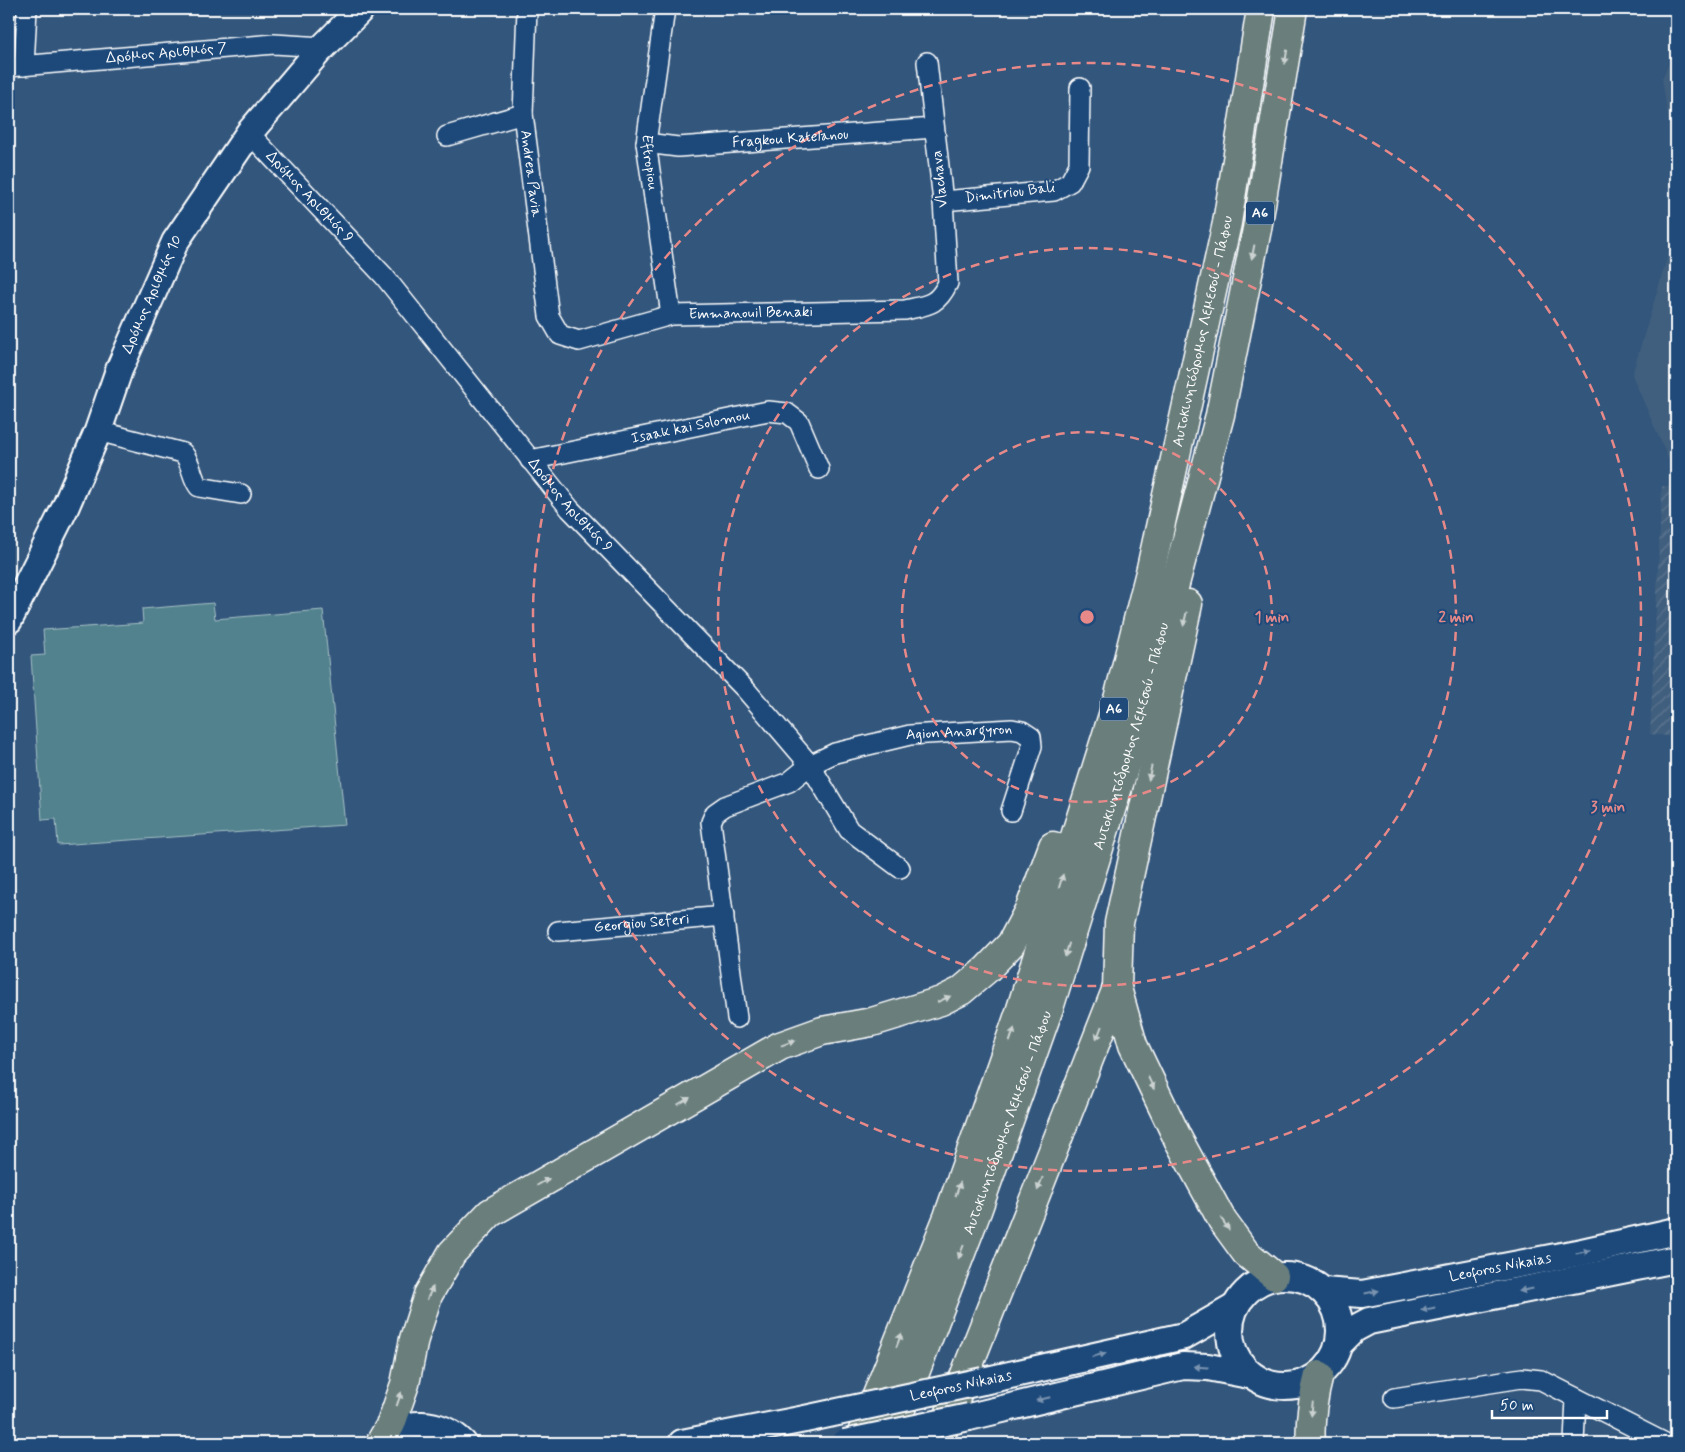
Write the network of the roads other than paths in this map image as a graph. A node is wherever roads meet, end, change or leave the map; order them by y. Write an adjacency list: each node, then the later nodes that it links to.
1 (27, 9): 9 (street)
2 (361, 9): 7 (main road, Δρόμος Αριθμός 10)
3 (527, 9): 11 (street, Andrea Pavia)
4 (665, 9): 15 (street, Eftropiou)
5 (1261, 9): 21 (highway, Αυτοκινητόδρομος Λεμεσού - Πάφου / A6)
6 (1293, 9): 20 (highway, Αυτοκινητόδρομος Λεμεσού - Πάφου / A6, one-way to 20)
7 (323, 47): 9 (street, Δρόμος Αριθμός 7); 13 (main road, Δρόμος Αριθμός 10)
8 (926, 62): 12 (street, Vlachava)
9 (16, 66)
10 (1080, 88): 16 (street, Dimitriou Bali)
11 (523, 114): 14 (street); 19 (street, Andrea Pavia)
12 (934, 128): 15 (street, Fragkou Katelanou); 16 (street, Vlachava)
13 (249, 133): 22 (main road, Δρόμος Αριθμός 10); 23 (street, Δρόμος Αριθμός 9)
14 (447, 136)
15 (646, 143): 18 (street, Eftropiou)
16 (943, 201): 17 (street, Vlachava)
17 (942, 296): 18 (street, Emmanouil Benaki)
18 (671, 315): 19 (street, Emmanouil Benaki)
19 (560, 335)
20 (1220, 415): 32 (highway, one-way to 32); 49 (highway, Αυτοκινητόδρομος Λεμεσού - Πάφου / A6, one-way to 49)
21 (1184, 422): 44 (highway, one-way to 21); 48 (highway, Αυτοκινητόδρομος Λεμεσού - Πάφου / A6, one-way to 21)
22 (98, 431): 25 (street); 26 (main road, Δρόμος Αριθμός 10)
23 (530, 460): 24 (street, Isaak kai Solomou); 27 (street, Δρόμος Αριθμός 9)
24 (819, 469)
25 (241, 494)
26 (9, 620)
27 (810, 765): 28 (street, Agion Anargyron); 29 (street, Δρόμος Αριθμός 9); 30 (street, Agion Anargyron)
28 (1011, 812)
29 (900, 868)
30 (724, 916): 31 (street, Georgiou Seferi); 33 (street, Agion Anargyron)
31 (558, 931)
32 (1117, 988): 36 (highway, one-way to 36); 50 (highway, one-way to 50)
33 (737, 1018)
34 (1676, 1231): 37 (main road, Leoforos Nikaias, one-way to 34)
35 (1676, 1259): 39 (main road, Leoforos Nikaias, one-way to 39)
36 (1274, 1276): 37 (main road); 38 (main road)
37 (1323, 1291): 39 (main road)
38 (1233, 1308): 40 (main road); 46 (main road, Leoforos Nikaias, one-way to 38, bridge)
39 (1339, 1344): 41 (main road)
40 (1249, 1375): 41 (main road); 47 (main road, Leoforos Nikaias, one-way to 47, bridge)
41 (1319, 1375): 51 (highway, one-way to 51)
42 (1394, 1398): 43 (street)
43 (1576, 1398): 52 (street); 53 (street)
44 (381, 1443): 45 (main road)
45 (463, 1443)
46 (682, 1443)
47 (845, 1443)
48 (858, 1443)
49 (888, 1443)
50 (938, 1443)
51 (1311, 1443)
52 (1574, 1443)
53 (1665, 1443)

